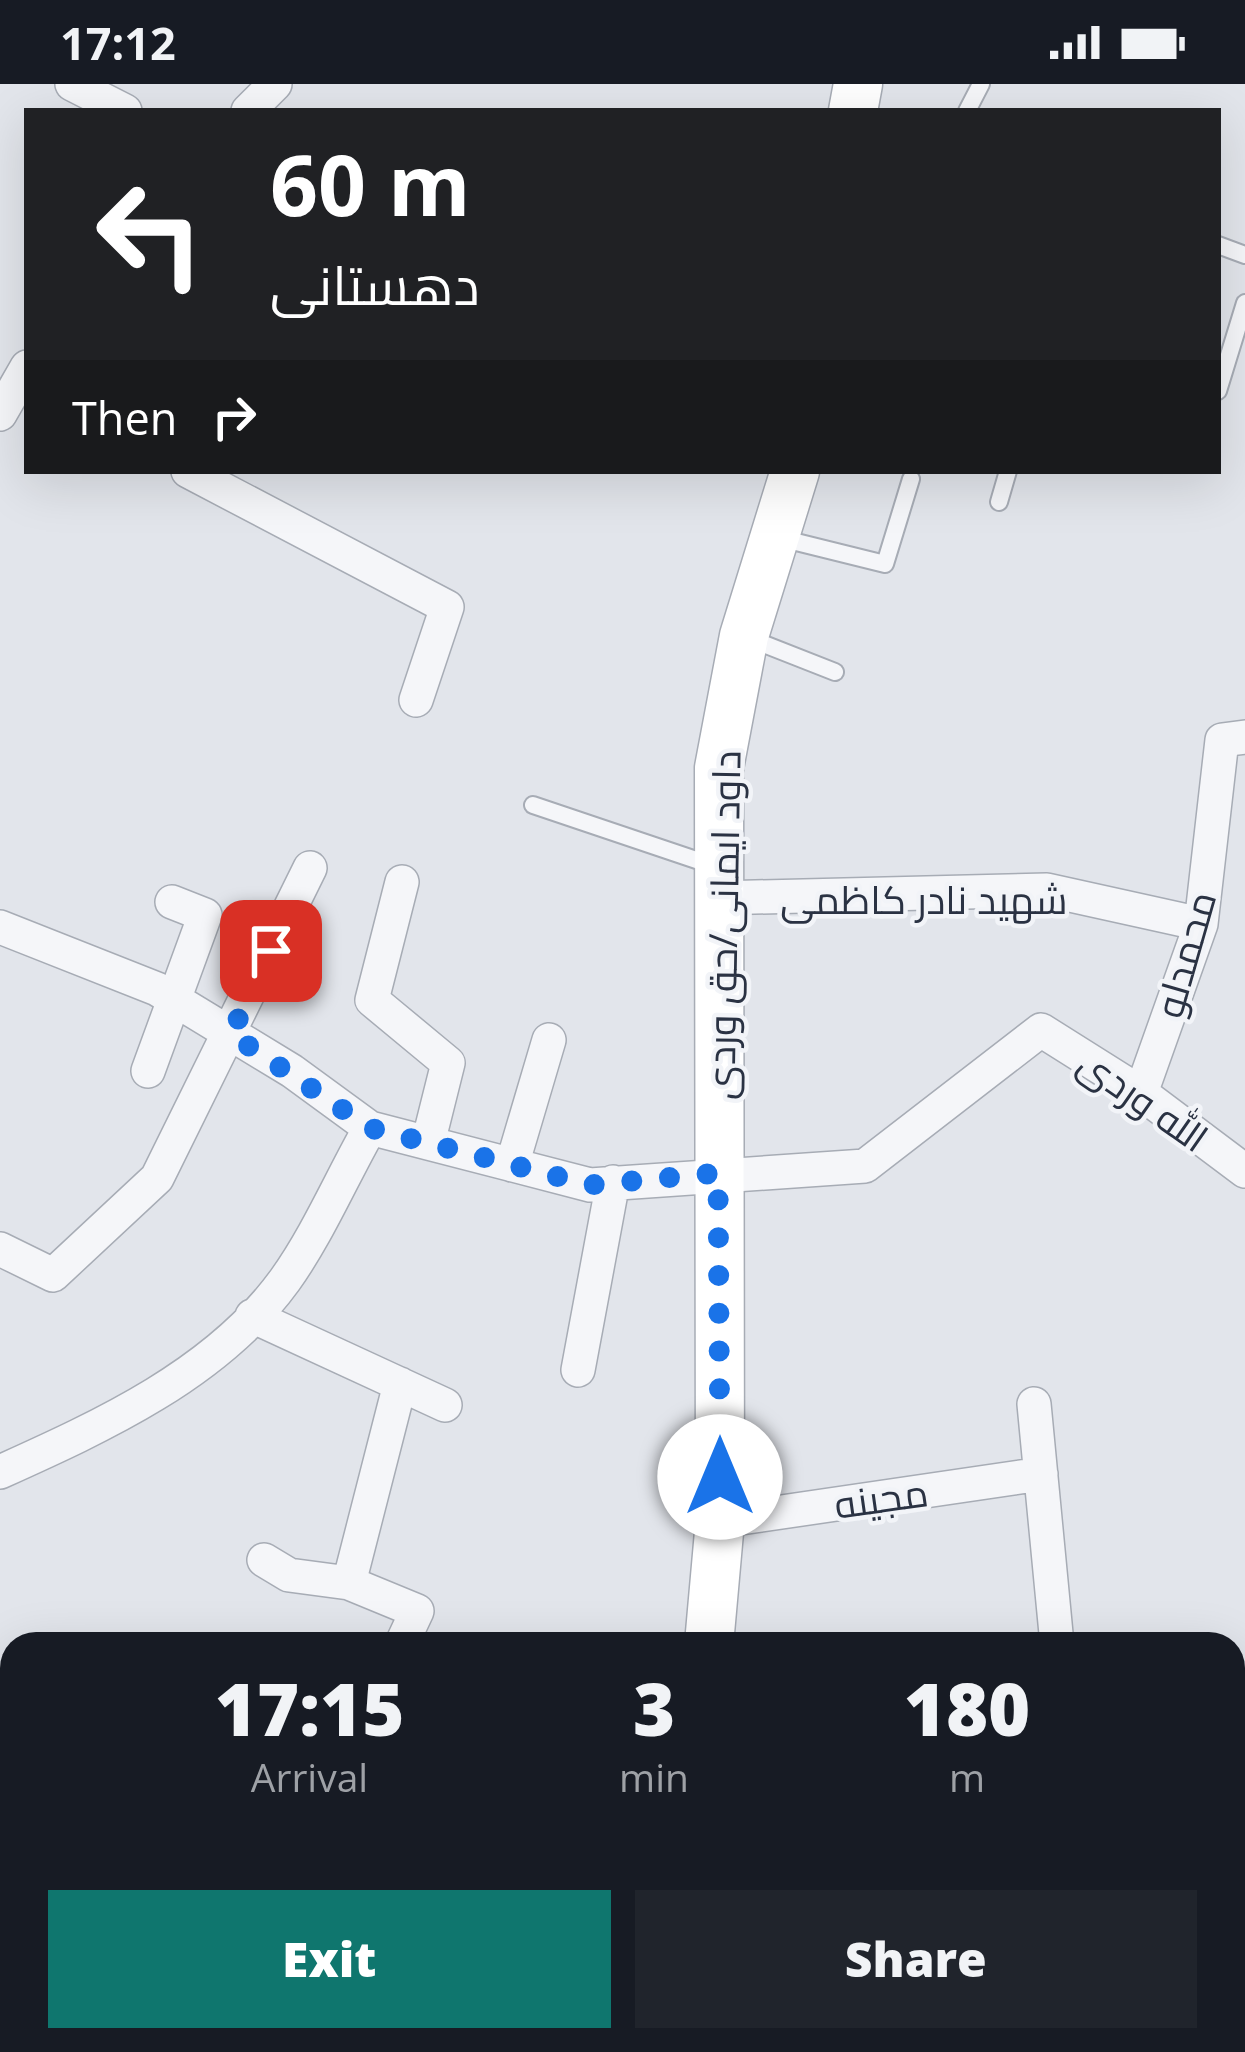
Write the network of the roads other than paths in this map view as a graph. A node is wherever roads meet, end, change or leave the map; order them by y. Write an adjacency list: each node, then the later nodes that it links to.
1 (73, 84): 3 (street)
2 (274, 84): 4 (street)
3 (119, 108)
4 (251, 108)
5 (1245, 303): 7 (lane)
6 (24, 379): 8 (street)
7 (1221, 381)
8 (0, 414)
9 (194, 474): 17 (street)
10 (794, 474): 14 (street, داود ایمانی/حق وردی)
11 (1007, 474): 13 (lane)
12 (910, 479): 14 (lane)
13 (999, 502)
14 (775, 536): 15 (street, داود ایمانی/حق وردی)
15 (744, 636): 16 (lane); 22 (street, داود ایمانی/حق وردی)
16 (835, 672)
17 (416, 700)
18 (1234, 739): 24 (street, محمدلو)
19 (533, 805): 22 (lane)
20 (310, 868): 27 (street)
21 (402, 882): 32 (street)
22 (717, 883): 24 (street, شهید نادر کاظمی); 35 (street, داود ایمانی/حق وردی)
23 (172, 902): 26 (street)
24 (1201, 924): 30 (street, محمدلو)
25 (0, 926): 26 (street)
26 (176, 1000): 27 (street); 29 (street)
27 (231, 1034): 31 (street); 37 (street)
28 (549, 1040): 33 (street)
29 (148, 1071)
30 (1141, 1093): 34 (street, الله وردی); 35 (street, الله وردی)
31 (370, 1128): 32 (street); 38 (street)
32 (428, 1143): 33 (street)
33 (512, 1165): 36 (street)
34 (1245, 1171)
35 (718, 1173): 36 (street); 45 (street, داود ایمانی/حق وردی)
36 (614, 1182): 39 (street)
37 (0, 1249)
38 (253, 1316): 40 (street); 43 (street)
39 (578, 1370)
40 (400, 1384): 42 (street); 47 (street)
41 (1034, 1404): 44 (street)
42 (445, 1405)
43 (0, 1472)
44 (1041, 1474): 45 (street, مجینه); 50 (street)
45 (721, 1520): 49 (street, داود ایمانی/حق وردی)
46 (264, 1560): 47 (street)
47 (349, 1583): 48 (street)
48 (407, 1632)
49 (710, 1632)
50 (1056, 1632)

